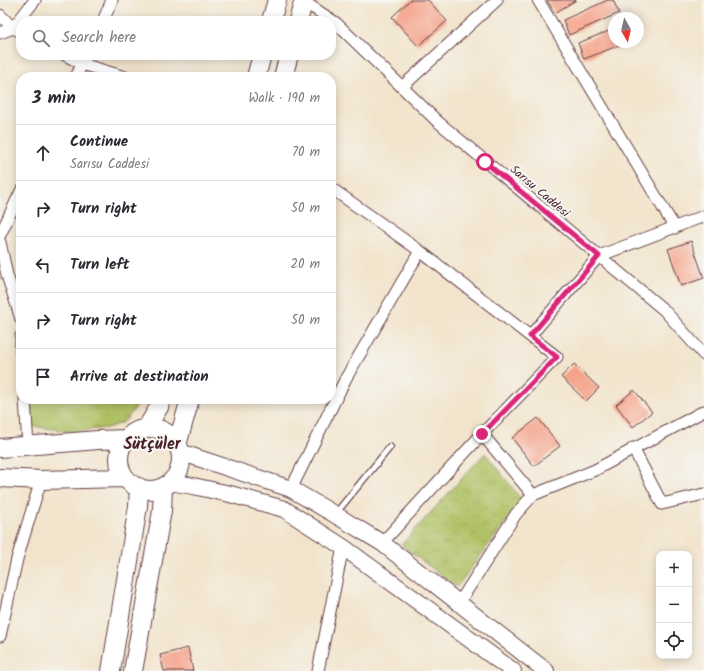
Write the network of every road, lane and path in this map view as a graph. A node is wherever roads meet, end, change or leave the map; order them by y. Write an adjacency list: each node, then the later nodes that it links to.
1 (35, 0): 8 (street)
2 (112, 0): 9 (street)
3 (277, 0): 10 (main road)
4 (497, 0): 25 (street)
5 (538, 0): 29 (street)
6 (304, 1): 11 (main road); 12 (street, Sarısu Caddesi)
7 (0, 14): 14 (street)
8 (25, 16)
9 (105, 16)
10 (272, 16)
11 (300, 16)
12 (326, 16)
13 (336, 23): 25 (street, Sarısu Caddesi)
14 (16, 29)
15 (16, 30): 16 (street)
16 (0, 33)
17 (84, 60): 21 (street)
18 (86, 60): 22 (street)
19 (261, 60): 23 (main road)
20 (288, 60): 24 (main road)
21 (78, 72)
22 (114, 72)
23 (257, 72)
24 (284, 72)
25 (402, 87): 33 (street, Sarısu Caddesi)
26 (336, 192): 32 (street)
27 (16, 201): 30 (street)
28 (704, 216): 29 (street)
29 (675, 228): 33 (street)
30 (0, 235)
31 (0, 242): 34 (street)
32 (420, 251): 35 (street); 37 (street)
33 (599, 256): 35 (street); 36 (street, Sarısu Caddesi)
34 (16, 303)
35 (530, 336): 44 (street)
36 (703, 353)
37 (336, 398)
38 (25, 404): 46 (street)
39 (160, 404): 43 (main road)
40 (189, 404): 50 (main road)
41 (333, 404): 55 (street)
42 (704, 411): 49 (street)
43 (146, 428): 45 (main road); 50 (main road)
44 (482, 434): 57 (street); 59 (street)
45 (126, 439): 46 (main road); 53 (main road)
46 (28, 446): 48 (main road)
47 (390, 447): 58 (lane)
48 (0, 448)
49 (634, 448): 56 (street); 57 (street)
50 (179, 449): 54 (main road); 55 (main road)
51 (0, 478): 52 (main road)
52 (41, 480): 53 (main road); 62 (street)
53 (132, 483): 54 (main road); 63 (main road)
54 (166, 485): 60 (main road); 64 (main road)
55 (291, 489): 58 (main road)
56 (704, 494)
57 (533, 495): 61 (street)
58 (334, 514): 59 (main road)
59 (382, 544): 61 (main road)
60 (344, 547): 65 (street); 66 (main road)
61 (459, 603): 67 (main road)
62 (0, 636)
63 (111, 671)
64 (133, 671)
65 (318, 671)
66 (513, 671)
67 (546, 671)

